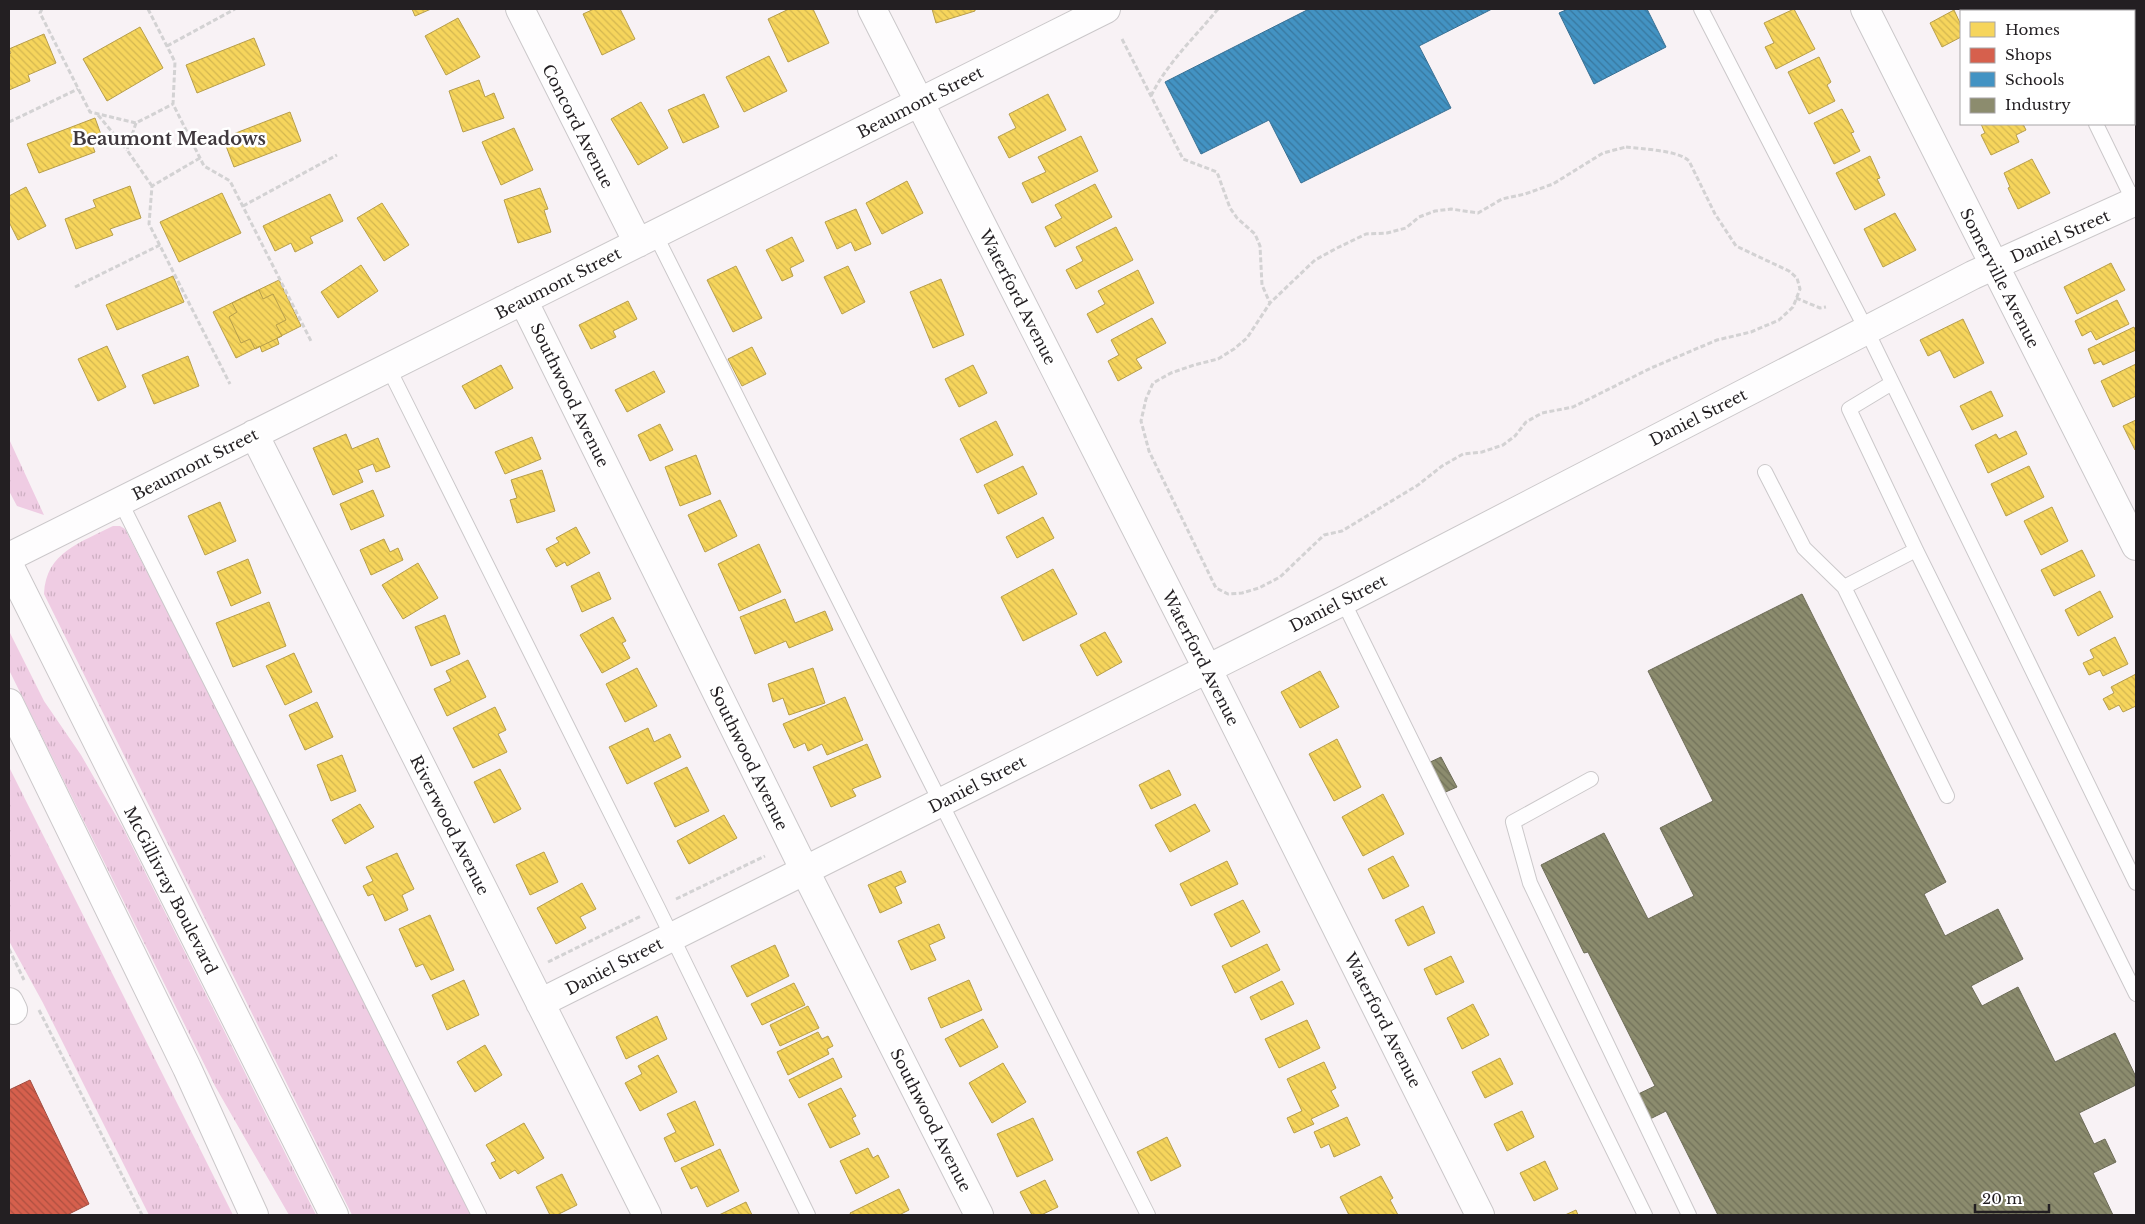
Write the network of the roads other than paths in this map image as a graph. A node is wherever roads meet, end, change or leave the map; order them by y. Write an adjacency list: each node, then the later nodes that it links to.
1 (520, 9): 9 (street, Concord Avenue)
2 (872, 9): 6 (street, Waterford Avenue)
3 (1106, 9): 6 (street, Beaumont Street)
4 (1701, 9): 12 (lane)
5 (1865, 9): 10 (street, Somerville Avenue)
6 (918, 102): 9 (street, Beaumont Street); 24 (street, Waterford Avenue)
7 (2097, 125): 8 (lane)
8 (2136, 203): 10 (street, Daniel Street)
9 (646, 238): 11 (street, Beaumont Street); 28 (lane)
10 (1994, 266): 12 (street, Daniel Street); 18 (street, Somerville Avenue)
11 (523, 300): 13 (street, Beaumont Street); 29 (street, Southwood Avenue)
12 (1866, 329): 14 (lane); 23 (street, Daniel Street)
13 (388, 367): 15 (street, Beaumont Street); 31 (lane)
14 (1892, 383): 19 (lane); 30 (lane)
15 (254, 434): 17 (street, Beaumont Street); 33 (street, Riverwood Avenue)
16 (1765, 472): 22 (lane)
17 (120, 501): 20 (street, Beaumont Street); 36 (lane)
18 (2136, 546)
19 (1916, 550): 22 (lane); 32 (lane)
20 (9, 557)
21 (9, 564): 35 (street, McGillivray Boulevard)
22 (1844, 587): 27 (lane)
23 (1342, 601): 24 (street, Daniel Street); 42 (lane)
24 (1207, 668): 28 (street, Daniel Street); 41 (street, Waterford Avenue)
25 (9, 703): 34 (street)
26 (1591, 779): 43 (lane)
27 (1947, 796)
28 (942, 802): 29 (street, Daniel Street); 40 (lane)
29 (805, 871): 31 (street, Daniel Street); 39 (street, Southwood Avenue)
30 (2136, 883)
31 (672, 937): 33 (street, Daniel Street); 38 (lane)
32 (2136, 994)
33 (540, 1003): 37 (street, Riverwood Avenue)
34 (254, 1215)
35 (334, 1215)
36 (479, 1215)
37 (646, 1215)
38 (808, 1215)
39 (979, 1215)
40 (1148, 1215)
41 (1480, 1215)
42 (1645, 1215)
43 (1689, 1215)

